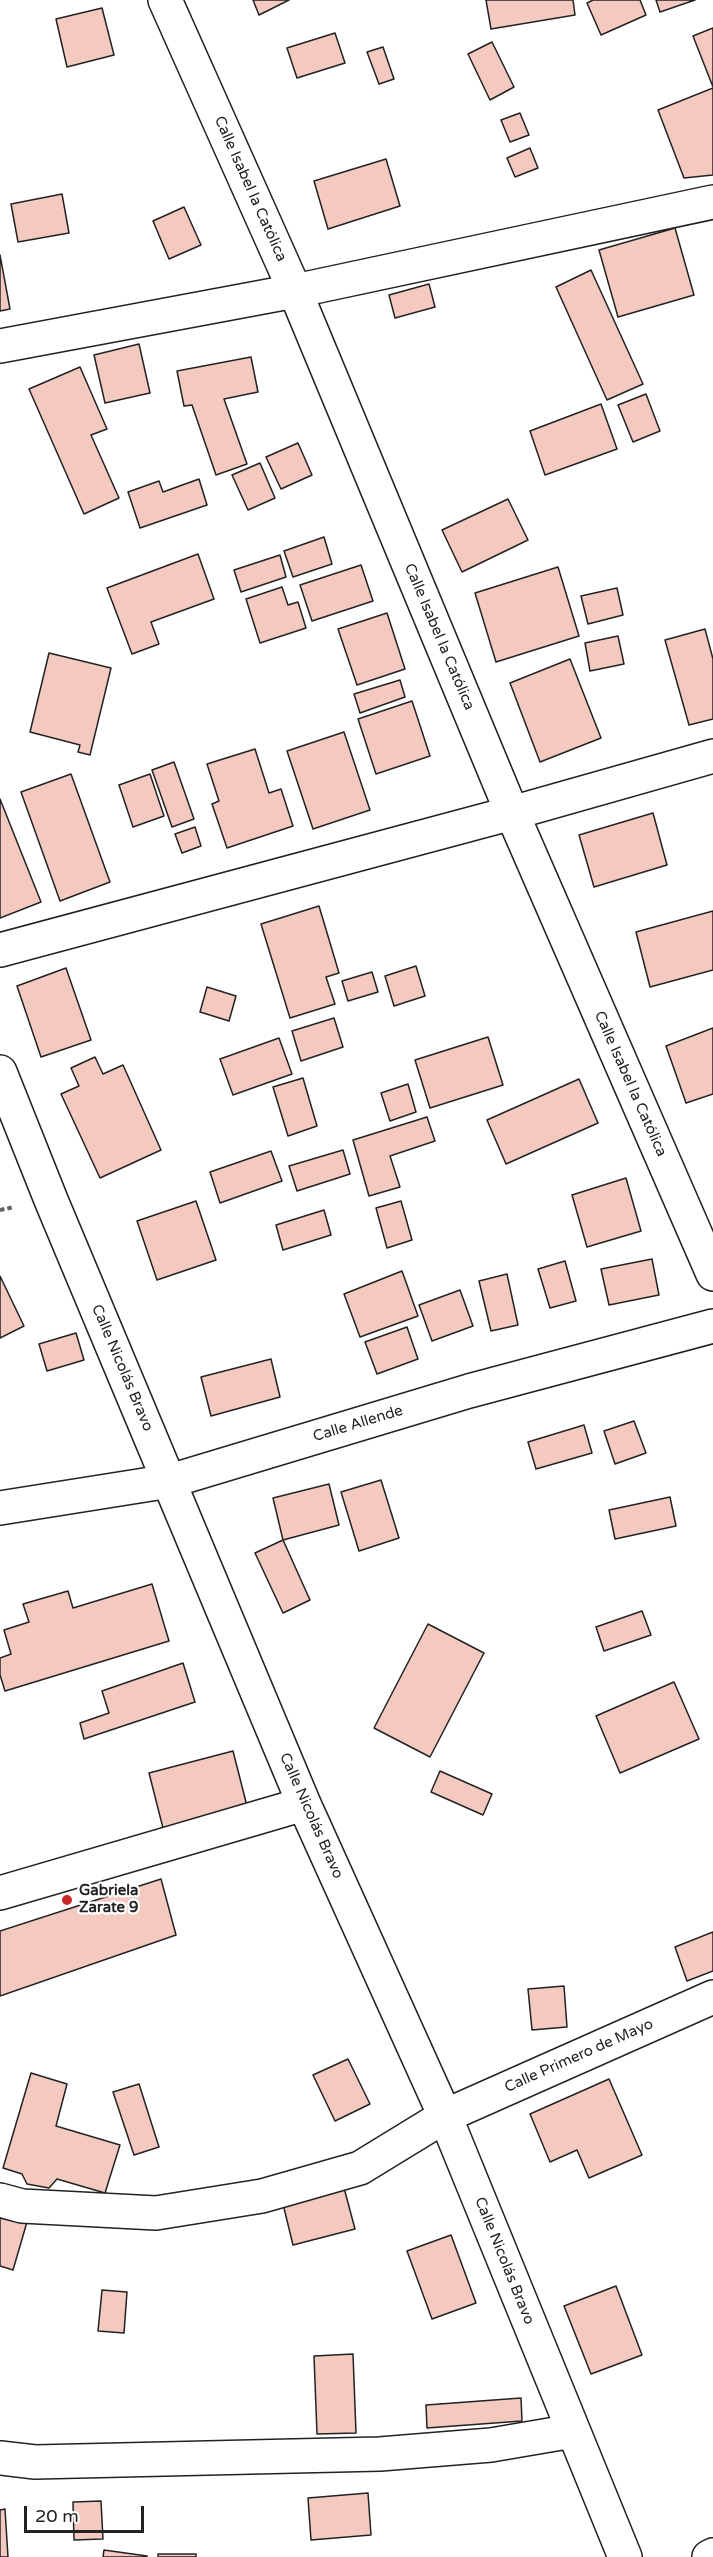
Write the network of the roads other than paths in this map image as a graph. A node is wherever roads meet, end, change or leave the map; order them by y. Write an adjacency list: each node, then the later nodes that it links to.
1 (165, 0): 3 (street, Calle Isabel la Católica)
2 (713, 202): 3 (street)
3 (295, 291): 4 (street); 6 (street, Calle Isabel la Católica)
4 (0, 346)
5 (713, 756): 6 (street)
6 (512, 813): 7 (street); 9 (street, Calle Isabel la Católica)
7 (0, 950)
8 (0, 1072): 11 (street, Calle Nicolás Bravo)
9 (713, 1274)
10 (713, 1326): 11 (street, Calle Allende)
11 (170, 1481): 12 (street, Calle Allende); 13 (street, Calle Nicolás Bravo)
12 (0, 1508)
13 (304, 1804): 14 (street); 16 (street, Calle Nicolás Bravo)
14 (0, 1893)
15 (713, 1997): 16 (street, Calle Primero de Mayo)
16 (445, 2116): 17 (street, Calle Primero de Mayo); 18 (street, Calle Nicolás Bravo)
17 (0, 2200)
18 (573, 2431): 19 (street); 21 (street, Calle Nicolás Bravo)
19 (0, 2458)
20 (713, 2555): 22 (street)
21 (625, 2557)
22 (709, 2557)

